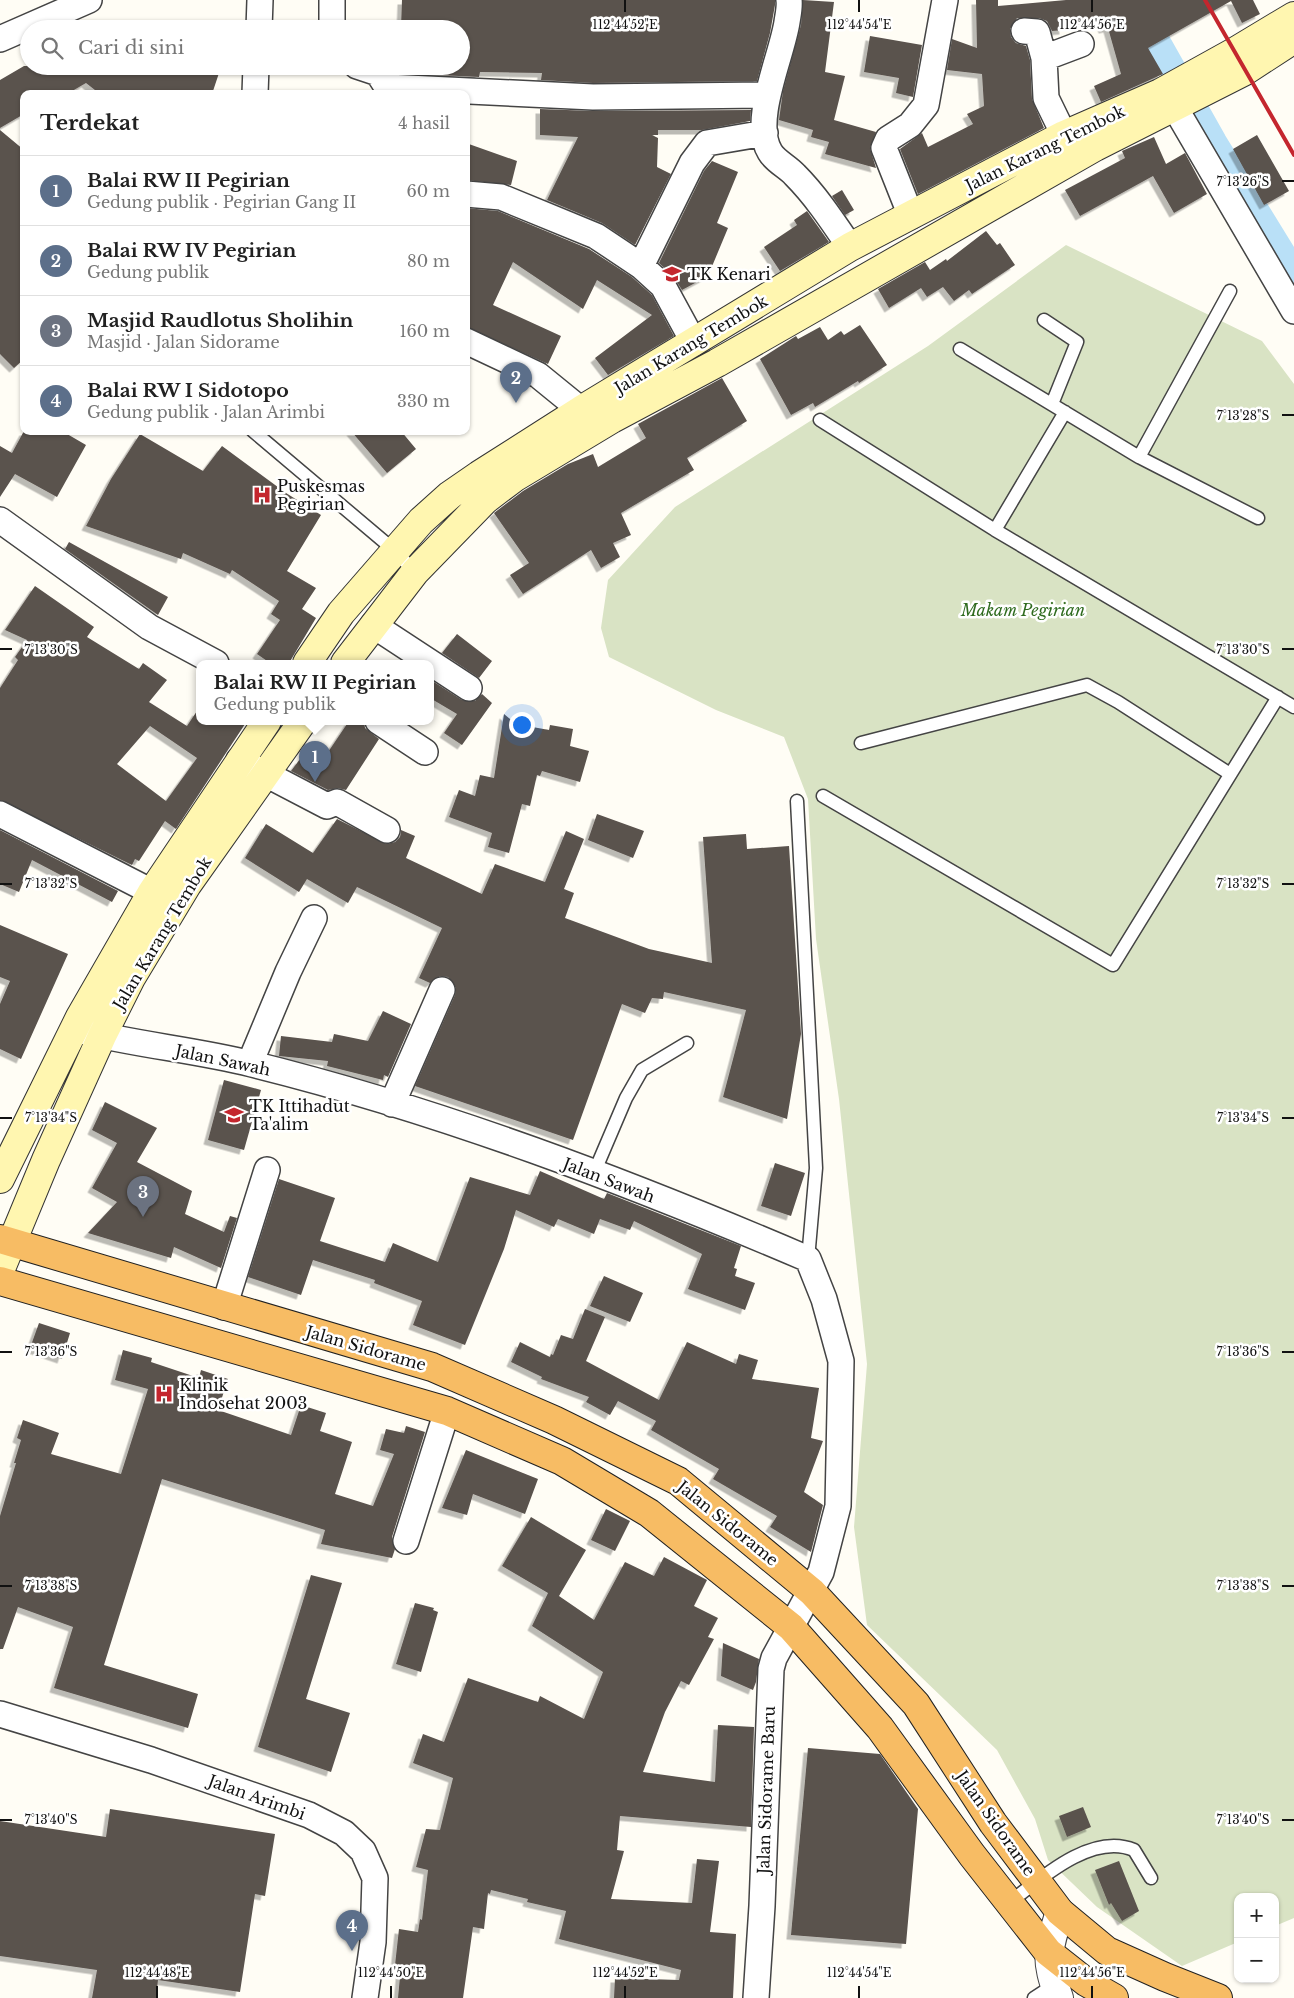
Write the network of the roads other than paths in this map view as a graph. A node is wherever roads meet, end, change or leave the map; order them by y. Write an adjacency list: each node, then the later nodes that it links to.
1 (89, 0): 7 (street)
2 (260, 0): 8 (street)
3 (332, 0): 9 (street)
4 (944, 0): 27 (street)
5 (789, 2): 22 (street)
6 (1294, 16): 18 (main road, Jalan Karang Tembok)
7 (43, 20)
8 (259, 20)
9 (332, 20)
10 (20, 30): 12 (street)
11 (1024, 31): 15 (street)
12 (0, 39)
13 (1294, 39): 18 (main road, Jalan Karang Tembok)
14 (1081, 44): 15 (street)
15 (1044, 58): 25 (street)
16 (256, 75): 19 (street)
17 (379, 75): 20 (street)
18 (1194, 85): 23 (main road, Jalan Karang Tembok)
19 (255, 90)
20 (433, 90)
21 (470, 92): 22 (street)
22 (768, 95): 24 (street)
23 (1167, 100): 25 (main road, Jalan Karang Tembok); 33 (street)
24 (765, 133): 28 (street); 29 (street)
25 (1081, 136): 27 (main road, Jalan Karang Tembok); 32 (main road, Jalan Karang Tembok)
26 (470, 194): 29 (street)
27 (911, 216): 28 (main road, Jalan Karang Tembok)
28 (850, 247): 30 (main road, Jalan Karang Tembok)
29 (640, 266): 36 (street)
30 (796, 281): 32 (main road); 36 (main road, Jalan Karang Tembok)
31 (1230, 291): 43 (lane)
32 (813, 309): 48 (main road, Jalan Karang Tembok)
33 (1294, 311)
34 (1044, 320): 38 (lane)
35 (470, 343): 39 (street)
36 (694, 343): 39 (main road, Jalan Karang Tembok)
37 (960, 349): 38 (lane)
38 (1052, 404): 40 (lane)
39 (581, 410): 47 (main road, Jalan Karang Tembok)
40 (1066, 412): 43 (lane); 46 (lane)
41 (820, 420): 46 (lane)
42 (259, 435): 47 (lane)
43 (1139, 456): 44 (lane)
44 (1258, 518)
45 (0, 520): 50 (street)
46 (995, 530): 56 (lane)
47 (394, 550): 48 (lane); 51 (main road, Jalan Karang Tembok)
48 (415, 572): 49 (main road, Jalan Karang Tembok)
49 (373, 625): 52 (main road, Jalan Karang Tembok); 53 (street)
50 (210, 660)
51 (309, 660)
52 (346, 660)
53 (426, 660)
54 (434, 665): 55 (street)
55 (469, 688)
56 (1278, 697): 57 (lane); 64 (lane)
57 (1294, 707)
58 (264, 725): 63 (main road, Jalan Karang Tembok)
59 (300, 725): 65 (main road, Jalan Karang Tembok)
60 (384, 725): 62 (street)
61 (861, 743): 64 (lane)
62 (425, 752)
63 (239, 760): 65 (street); 70 (main road, Jalan Karang Tembok)
64 (1230, 774): 66 (lane)
65 (265, 775): 69 (street); 74 (main road, Jalan Karang Tembok)
66 (823, 796)
67 (798, 801): 82 (lane)
68 (0, 814): 70 (street)
69 (387, 830)
70 (152, 892): 73 (main road, Jalan Karang Tembok)
71 (314, 918): 76 (street)
72 (442, 990): 77 (street)
73 (74, 1029): 74 (street, Jalan Sawah); 80 (main road, Jalan Karang Tembok)
74 (102, 1036): 76 (street, Jalan Sawah); 81 (main road, Jalan Karang Tembok)
75 (687, 1043): 79 (lane)
76 (250, 1063): 77 (street, Jalan Sawah)
77 (392, 1104): 79 (street, Jalan Sawah)
78 (267, 1170): 85 (street)
79 (594, 1173): 82 (street, Jalan Sawah)
80 (0, 1179)
81 (6, 1241): 83 (main road, Jalan Karang Tembok); 85 (highway, Jalan Sidorame)
82 (808, 1259): 88 (street)
83 (0, 1271)
84 (0, 1281): 86 (highway)
85 (224, 1307): 88 (highway, Jalan Sidorame)
86 (447, 1411): 87 (street); 89 (highway)
87 (406, 1541)
88 (812, 1592): 89 (street, Jalan Sidorame Baru); 92 (highway, Jalan Sidorame)
89 (791, 1627): 93 (highway); 98 (street, Jalan Sidorame Baru)
90 (0, 1714): 97 (street, Jalan Arimbi)
91 (1151, 1878): 92 (lane)
92 (1036, 1881): 93 (lane); 94 (highway, Jalan Sidorame)
93 (1009, 1903): 95 (highway)
94 (1060, 1912): 95 (street); 100 (highway, Jalan Sidorame)
95 (1048, 1952): 96 (street); 99 (highway)
96 (1049, 1994)
97 (364, 1998)
98 (756, 1998)
99 (1114, 1998)
100 (1218, 1998)

